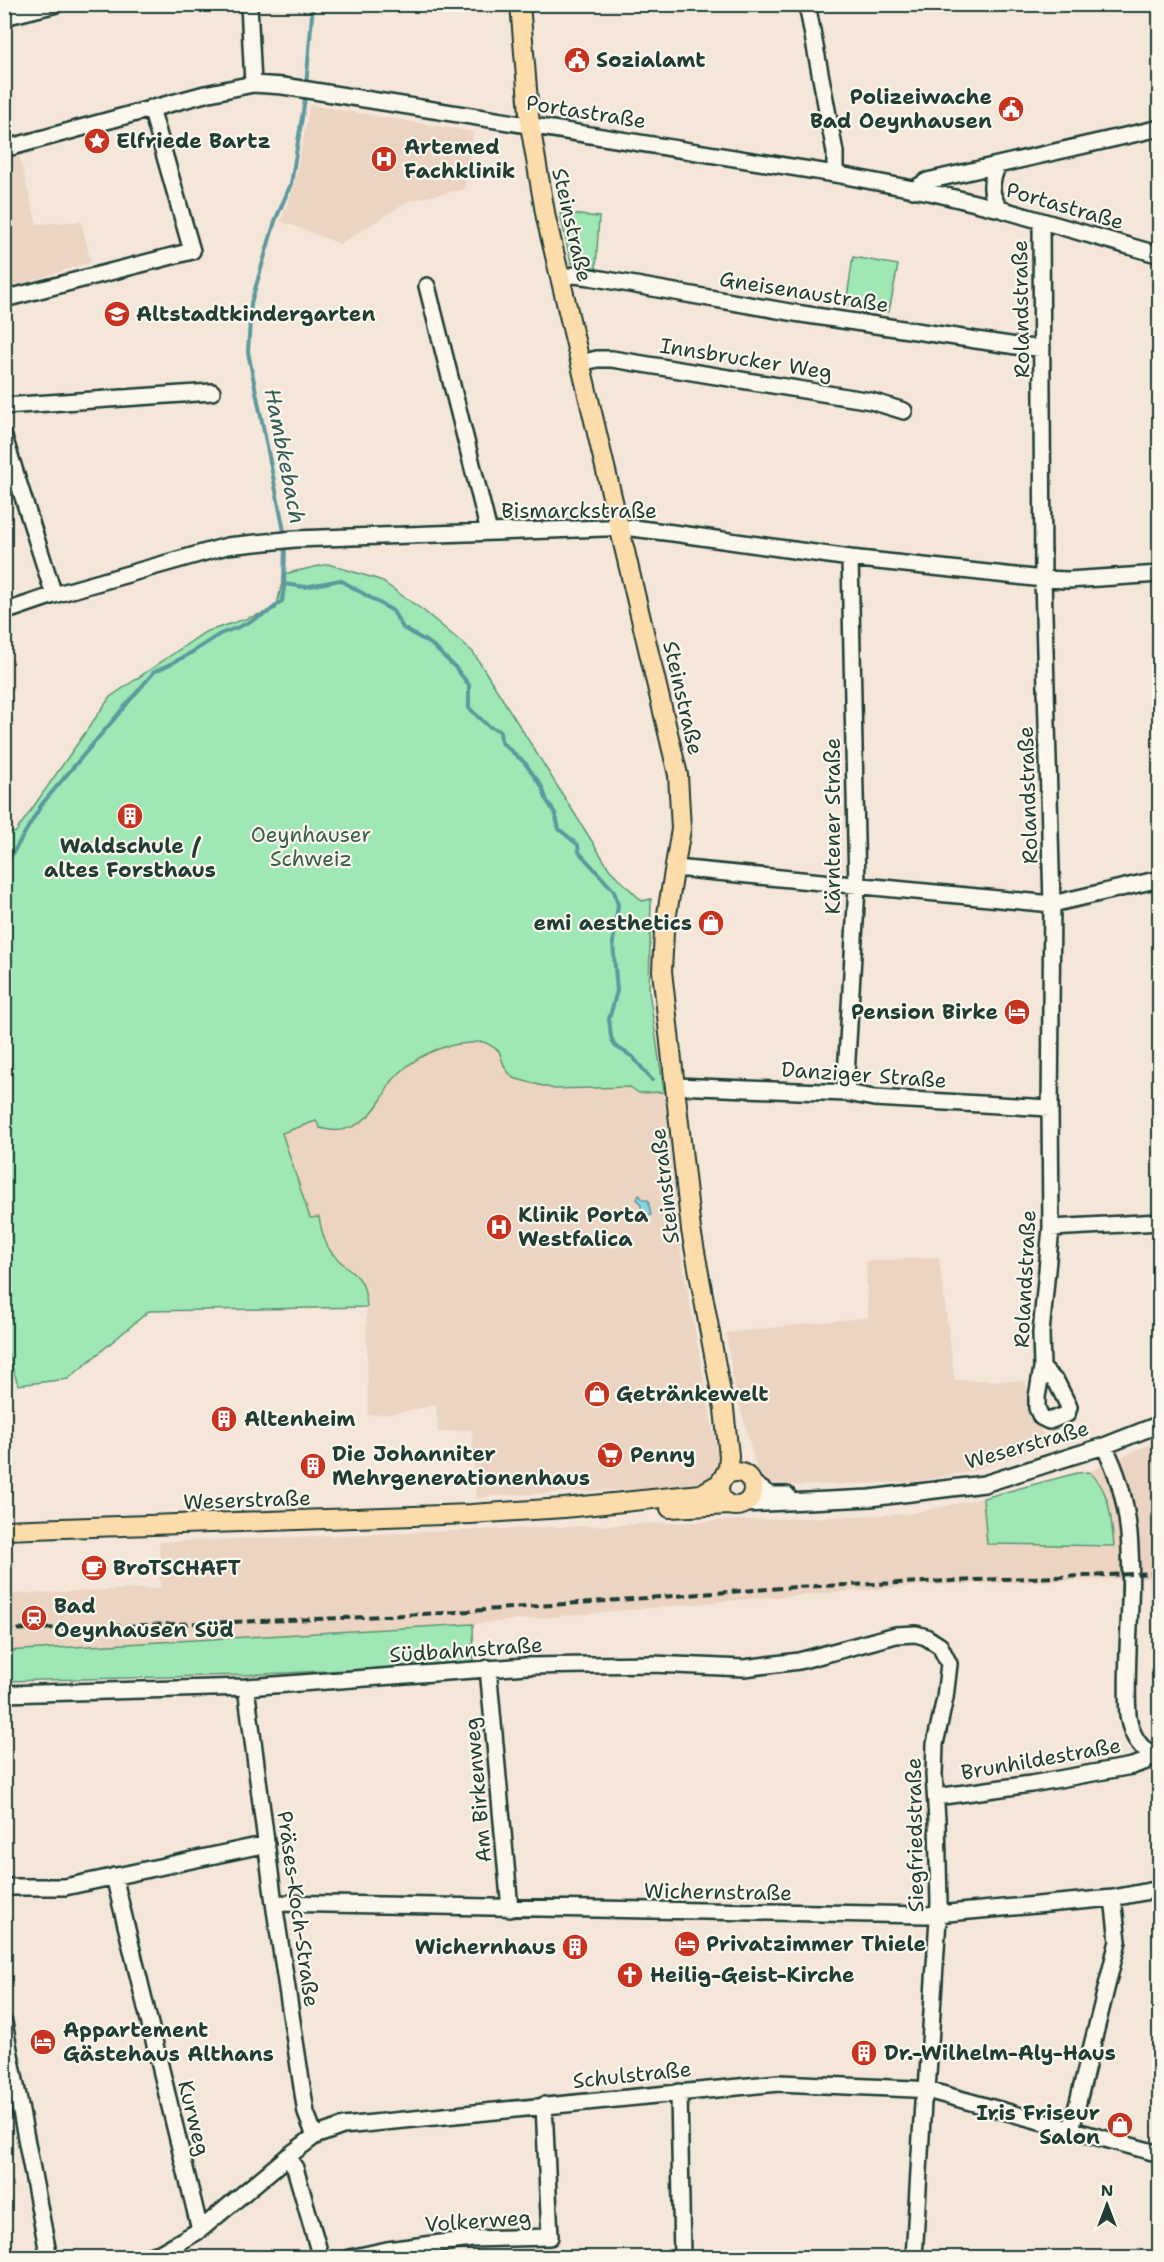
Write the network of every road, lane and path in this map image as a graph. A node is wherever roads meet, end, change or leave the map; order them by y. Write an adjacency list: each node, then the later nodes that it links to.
1 (57, 4): 5 (street)
2 (249, 4): 6 (street)
3 (520, 4): 8 (main road, Steinstraße)
4 (807, 4): 12 (street)
5 (4, 17)
6 (253, 84): 7 (street, Portastraße); 8 (street, Portastraße)
7 (151, 108): 10 (street, Portastraße); 19 (street)
8 (530, 125): 12 (street, Portastraße); 17 (main road, Steinstraße)
9 (1160, 128): 11 (street)
10 (4, 149)
11 (998, 165): 13 (street); 14 (street)
12 (835, 174): 13 (street, Portastraße)
13 (913, 190): 14 (street, Portastraße)
14 (1000, 209): 15 (street, Portastraße)
15 (1041, 221): 16 (street, Portastraße); 20 (street, Rolandstraße)
16 (1160, 255)
17 (561, 278): 20 (street, Gneisenaustraße); 21 (main road, Steinstraße)
18 (427, 286): 27 (street)
19 (4, 299)
20 (1042, 348): 30 (street, Rolandstraße)
21 (581, 363): 24 (street, Innsbrucker Weg); 26 (main road, Steinstraße)
22 (212, 392): 23 (street)
23 (4, 406)
24 (904, 411)
25 (4, 437): 31 (street)
26 (618, 528): 27 (street, Bismarckstraße); 28 (street, Bismarckstraße); 33 (main road, Steinstraße)
27 (489, 532): 31 (street, Bismarckstraße)
28 (850, 558): 30 (street, Bismarckstraße); 35 (street, Kärntener Straße)
29 (1160, 574): 30 (street, Bismarckstraße)
30 (1042, 579): 36 (street, Rolandstraße)
31 (54, 595): 32 (street, Bismarckstraße)
32 (4, 612)
33 (675, 868): 35 (street); 37 (main road, Steinstraße)
34 (1160, 879): 36 (street)
35 (856, 887): 36 (street); 38 (street, Kärntener Straße)
36 (1052, 904): 39 (street, Rolandstraße)
37 (676, 1086): 38 (street, Danziger Straße); 43 (main road, Steinstraße)
38 (847, 1094): 39 (street, Danziger Straße)
39 (1050, 1108): 41 (street, Rolandstraße)
40 (1160, 1222): 41 (street)
41 (1051, 1228): 42 (street, Rolandstraße)
42 (1042, 1368)
43 (724, 1409): 46 (main road, Steinstraße); 47 (main road, Steinstraße)
44 (1160, 1424): 45 (street, Weserstraße)
45 (1104, 1446): 48 (street, Weserstraße); 56 (street)
46 (749, 1479): 47 (main road); 48 (street, Weserstraße); 49 (main road)
47 (721, 1480): 49 (main road); 50 (main road, Weserstraße)
48 (904, 1495): 49 (street, Weserstraße)
49 (736, 1505): 50 (main road, Weserstraße)
50 (564, 1508): 51 (main road, Weserstraße)
51 (4, 1530)
52 (926, 1637): 53 (street, Südbahnstraße); 57 (street, Siegfriedstraße)
53 (488, 1668): 54 (street, Südbahnstraße); 64 (street, Am Birkenweg)
54 (246, 1687): 55 (street, Südbahnstraße); 58 (street, Präses-Koch-Straße)
55 (4, 1694)
56 (1155, 1757): 57 (street, Brunhildestraße)
57 (936, 1797): 65 (street, Siegfriedstraße)
58 (267, 1844): 59 (street); 63 (street, Präses-Koch-Straße)
59 (114, 1876): 60 (street); 74 (street, Kurweg)
60 (4, 1887)
61 (1160, 1889): 62 (street, Wichernstraße)
62 (1113, 1898): 65 (street, Wichernstraße); 70 (street)
63 (274, 1903): 64 (street, Wichernstraße); 71 (street, Präses-Koch-Straße)
64 (510, 1909): 65 (street, Wichernstraße)
65 (938, 1914): 67 (street, Siegfriedstraße)
66 (4, 2023): 75 (street)
67 (927, 2090): 68 (street, Schulstraße); 70 (street, Schulstraße); 80 (street, Siegfriedstraße)
68 (679, 2092): 69 (street, Schulstraße); 79 (street)
69 (544, 2105): 71 (street, Schulstraße); 78 (street, Volkerweg)
70 (1071, 2130): 72 (street, Schulstraße)
71 (315, 2136): 73 (street, Schulstraße)
72 (1160, 2154)
73 (287, 2157): 74 (street, Schulstraße); 77 (street)
74 (200, 2230): 76 (street, Schulstraße)
75 (49, 2258)
76 (142, 2258)
77 (321, 2258)
78 (350, 2258)
79 (682, 2258)
80 (914, 2258)

